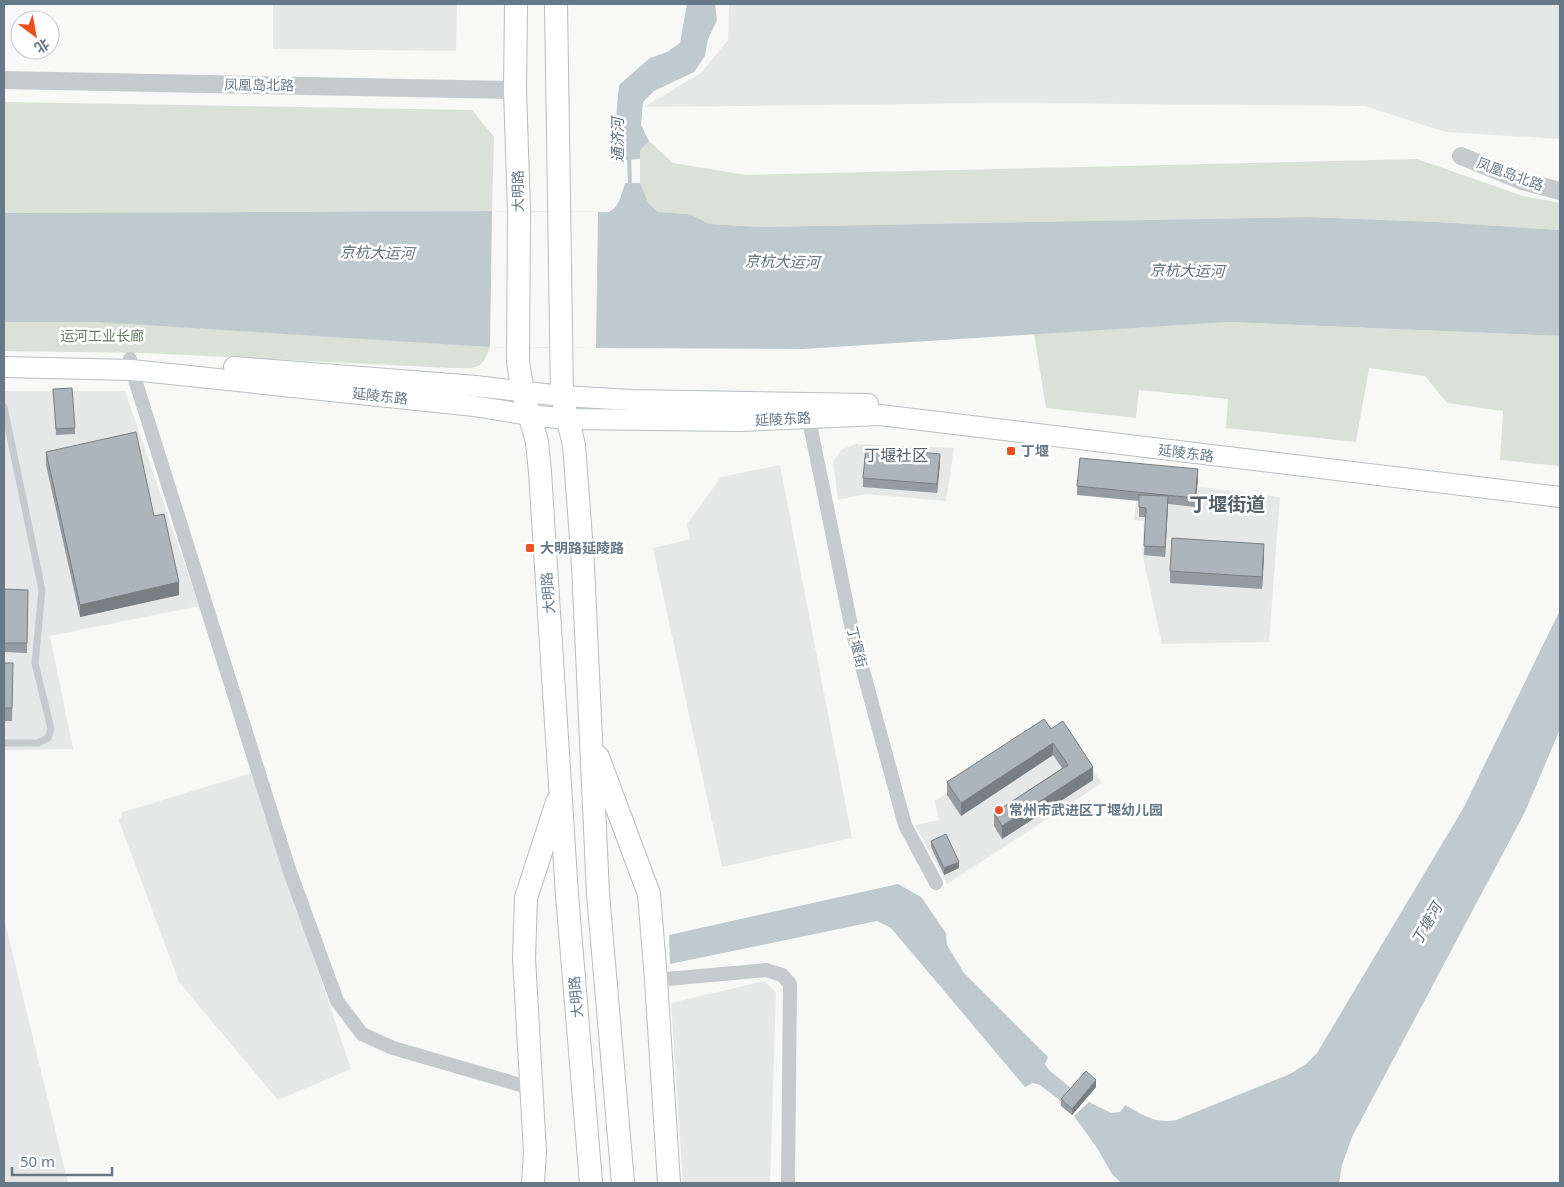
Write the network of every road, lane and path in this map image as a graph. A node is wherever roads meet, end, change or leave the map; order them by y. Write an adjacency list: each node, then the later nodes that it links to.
1 (516, 4): 4 (main road, 大明路)
2 (556, 4): 11 (main road)
3 (4, 80): 4 (street, 凤凰岛北路)
4 (515, 90): 10 (main road, 大明路)
5 (1461, 156): 6 (street, 凤凰岛北路)
6 (1560, 191)
7 (4, 356): 8 (main road, 延陵东路)
8 (131, 365): 9 (main road, 延陵东路); 10 (main road, 延陵东路); 14 (main road, 延陵东路); 23 (street)
9 (4, 367)
10 (523, 392): 11 (main road, 延陵东路); 14 (main road, 大明路)
11 (562, 396): 13 (main road, 延陵东路); 15 (main road)
12 (4, 407): 19 (lane)
13 (807, 410): 15 (main road, 延陵东路); 16 (main road, 延陵东路); 17 (main road, 延陵东路); 21 (street, 丁堰街)
14 (529, 415): 15 (main road, 延陵东路); 20 (main road, 大明路)
15 (567, 419): 18 (main road)
16 (1560, 486)
17 (1560, 497)
18 (590, 735): 22 (main road); 26 (main road)
19 (4, 743)
20 (561, 789): 23 (main road); 25 (main road, 大明路)
21 (936, 883)
22 (656, 980): 27 (main road); 28 (street)
23 (531, 1088): 24 (main road)
24 (533, 1183)
25 (591, 1183)
26 (623, 1183)
27 (669, 1183)
28 (788, 1183)

